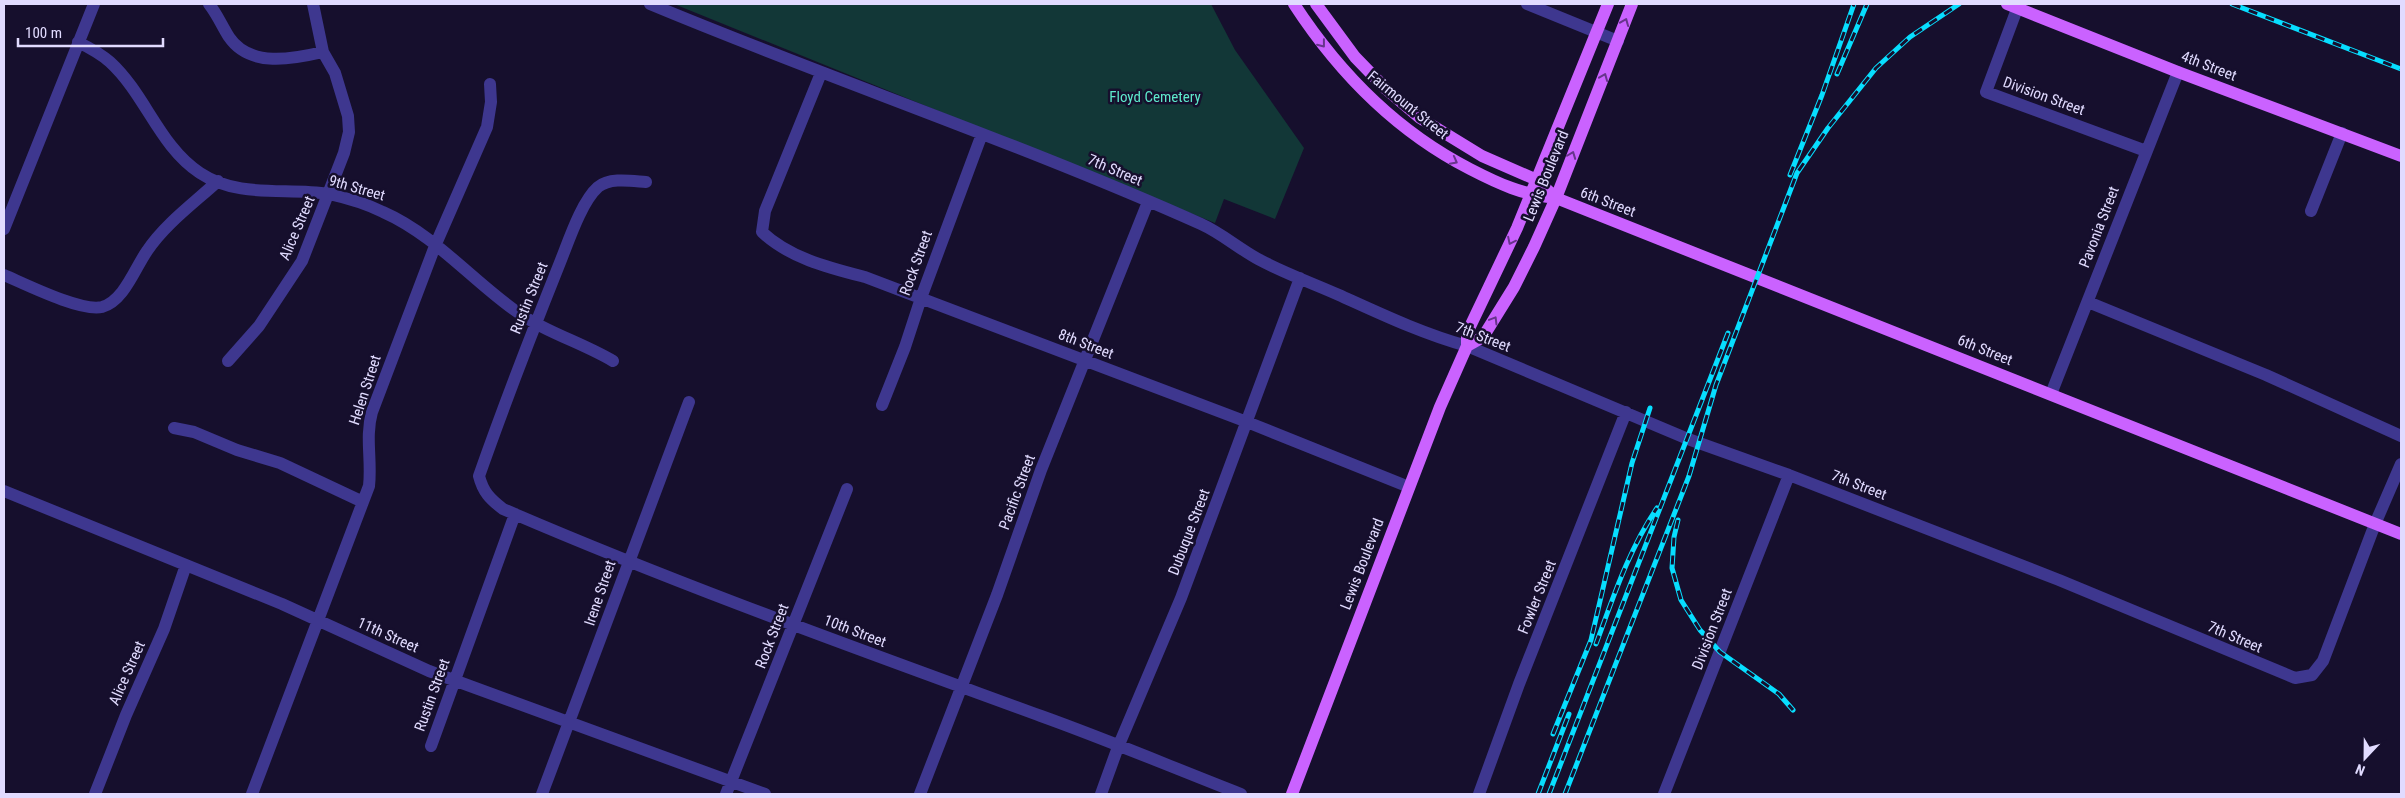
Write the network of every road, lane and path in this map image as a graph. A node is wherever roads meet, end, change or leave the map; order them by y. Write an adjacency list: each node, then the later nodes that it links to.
1 (94, 4): 13 (street)
2 (209, 4): 14 (street)
3 (313, 4): 14 (street, Alice Street)
4 (650, 4): 16 (street, 7th Street)
5 (1294, 4): 26 (main road, Fairmount Street, one-way to 26)
6 (1316, 4): 22 (main road, Fairmount Street)
7 (1527, 4): 11 (street)
8 (1608, 4): 11 (main road, Lewis Boulevard)
9 (1632, 4): 12 (main road, Lewis Boulevard, one-way to 9)
10 (2012, 6): 15 (main road, 4th Street); 20 (street, Division Street)
11 (1596, 32): 12 (street); 22 (main road, Lewis Boulevard)
12 (1618, 41): 27 (main road, Lewis Boulevard, one-way to 12)
13 (78, 42): 23 (street, 9th Street); 30 (street)
14 (323, 52): 25 (street, Alice Street)
15 (2178, 72): 18 (main road, 4th Street); 20 (street, Pavonia Street)
16 (821, 73): 19 (street, 7th Street); 34 (street, 8th Street)
17 (490, 84): 31 (street, Helen Street)
18 (2342, 133): 21 (main road, 4th Street); 29 (street)
19 (982, 134): 28 (street, 7th Street); 34 (street, Rock Street)
20 (2146, 151): 35 (street, Pavonia Street)
21 (2401, 156)
22 (1537, 180): 26 (main road, Lewis Boulevard); 27 (main road, 6th Street)
23 (218, 181): 25 (street, 9th Street); 32 (street)
24 (646, 182): 36 (street, Rustin Street)
25 (329, 194): 31 (street, 9th Street); 38 (street, Alice Street)
26 (1530, 196): 27 (main road, 6th Street); 37 (main road, Lewis Boulevard, one-way to 37)
27 (1556, 198): 37 (main road, Lewis Boulevard, one-way to 27); 41 (main road, 6th Street)
28 (1148, 202): 33 (street, 7th Street); 40 (street, Pacific Street)
29 (2311, 212)
30 (4, 229)
31 (435, 246): 36 (street, 9th Street); 54 (street, Helen Street)
32 (4, 276)
33 (1300, 278): 37 (street, 7th Street); 45 (street, Dubuque Street)
34 (920, 298): 40 (street, 8th Street); 43 (street, Rock Street)
35 (2088, 302): 41 (street, Pavonia Street); 47 (street)
36 (535, 324): 39 (street, 9th Street); 49 (street, Rustin Street)
37 (1468, 346): 44 (street, 7th Street); 51 (main road, Lewis Boulevard)
38 (228, 360)
39 (613, 361)
40 (1085, 361): 45 (street, 8th Street); 63 (street, Pacific Street)
41 (2051, 394): 56 (main road, 6th Street)
42 (689, 402): 58 (street, Irene Street)
43 (882, 404)
44 (1626, 412): 50 (street, 7th Street); 77 (street, Fowler Street)
45 (1247, 422): 51 (street, 8th Street); 66 (street, Dubuque Street)
46 (174, 428): 54 (street)
47 (2401, 436)
48 (2401, 464): 56 (street)
49 (481, 471): 55 (street, 10th Street)
50 (1789, 475): 56 (street, 7th Street); 78 (street, Division Street)
51 (1409, 487): 76 (main road, Lewis Boulevard)
52 (847, 489): 61 (street, Rock Street)
53 (4, 491): 59 (street, 11th Street)
54 (363, 502): 60 (street, Helen Street)
55 (515, 514): 58 (street, 10th Street); 62 (street, Rustin Street)
56 (2376, 524): 57 (main road, 6th Street)
57 (2401, 534)
58 (629, 560): 61 (street, 10th Street); 64 (street, Irene Street)
59 (186, 565): 60 (street, 11th Street); 68 (street, Alice Street)
60 (318, 621): 62 (street, 11th Street); 69 (street, Helen Street)
61 (793, 625): 63 (street, 10th Street); 67 (street, Rock Street)
62 (455, 679): 64 (street, 11th Street); 65 (street, Rustin Street)
63 (962, 688): 66 (street, 10th Street); 73 (street, Pacific Street)
64 (570, 723): 67 (street, 11th Street); 70 (street, Irene Street)
65 (431, 746)
66 (1118, 747): 74 (street, Dubuque Street); 75 (street, 10th Street)
67 (731, 781): 71 (street, Rock Street); 72 (street, 11th Street)
68 (95, 794)
69 (252, 794)
70 (542, 794)
71 (726, 794)
72 (765, 794)
73 (920, 794)
74 (1101, 794)
75 (1241, 794)
76 (1292, 794)
77 (1479, 794)
78 (1664, 794)

